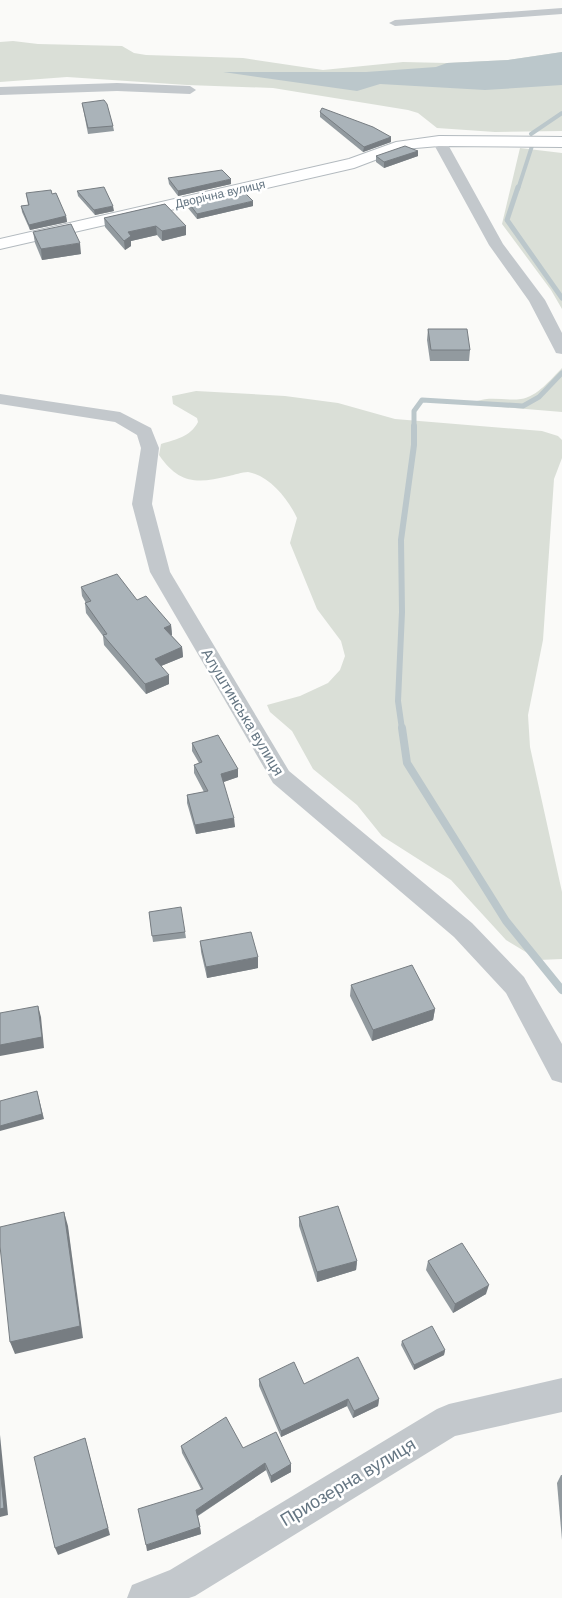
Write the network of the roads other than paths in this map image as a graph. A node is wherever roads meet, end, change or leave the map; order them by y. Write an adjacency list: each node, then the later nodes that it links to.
1 (562, 11): 2 (street)
2 (395, 23)
3 (0, 90): 4 (street)
4 (190, 90)
5 (439, 141): 6 (street, Дворічна вулиця); 7 (street, Дворічна вулиця); 8 (street)
6 (562, 142)
7 (0, 244)
8 (562, 349)
9 (0, 399): 10 (street, Алуштинська вулиця)
10 (562, 1071)
11 (562, 1395): 12 (street, Приозерна вулиця)
12 (145, 1598)

